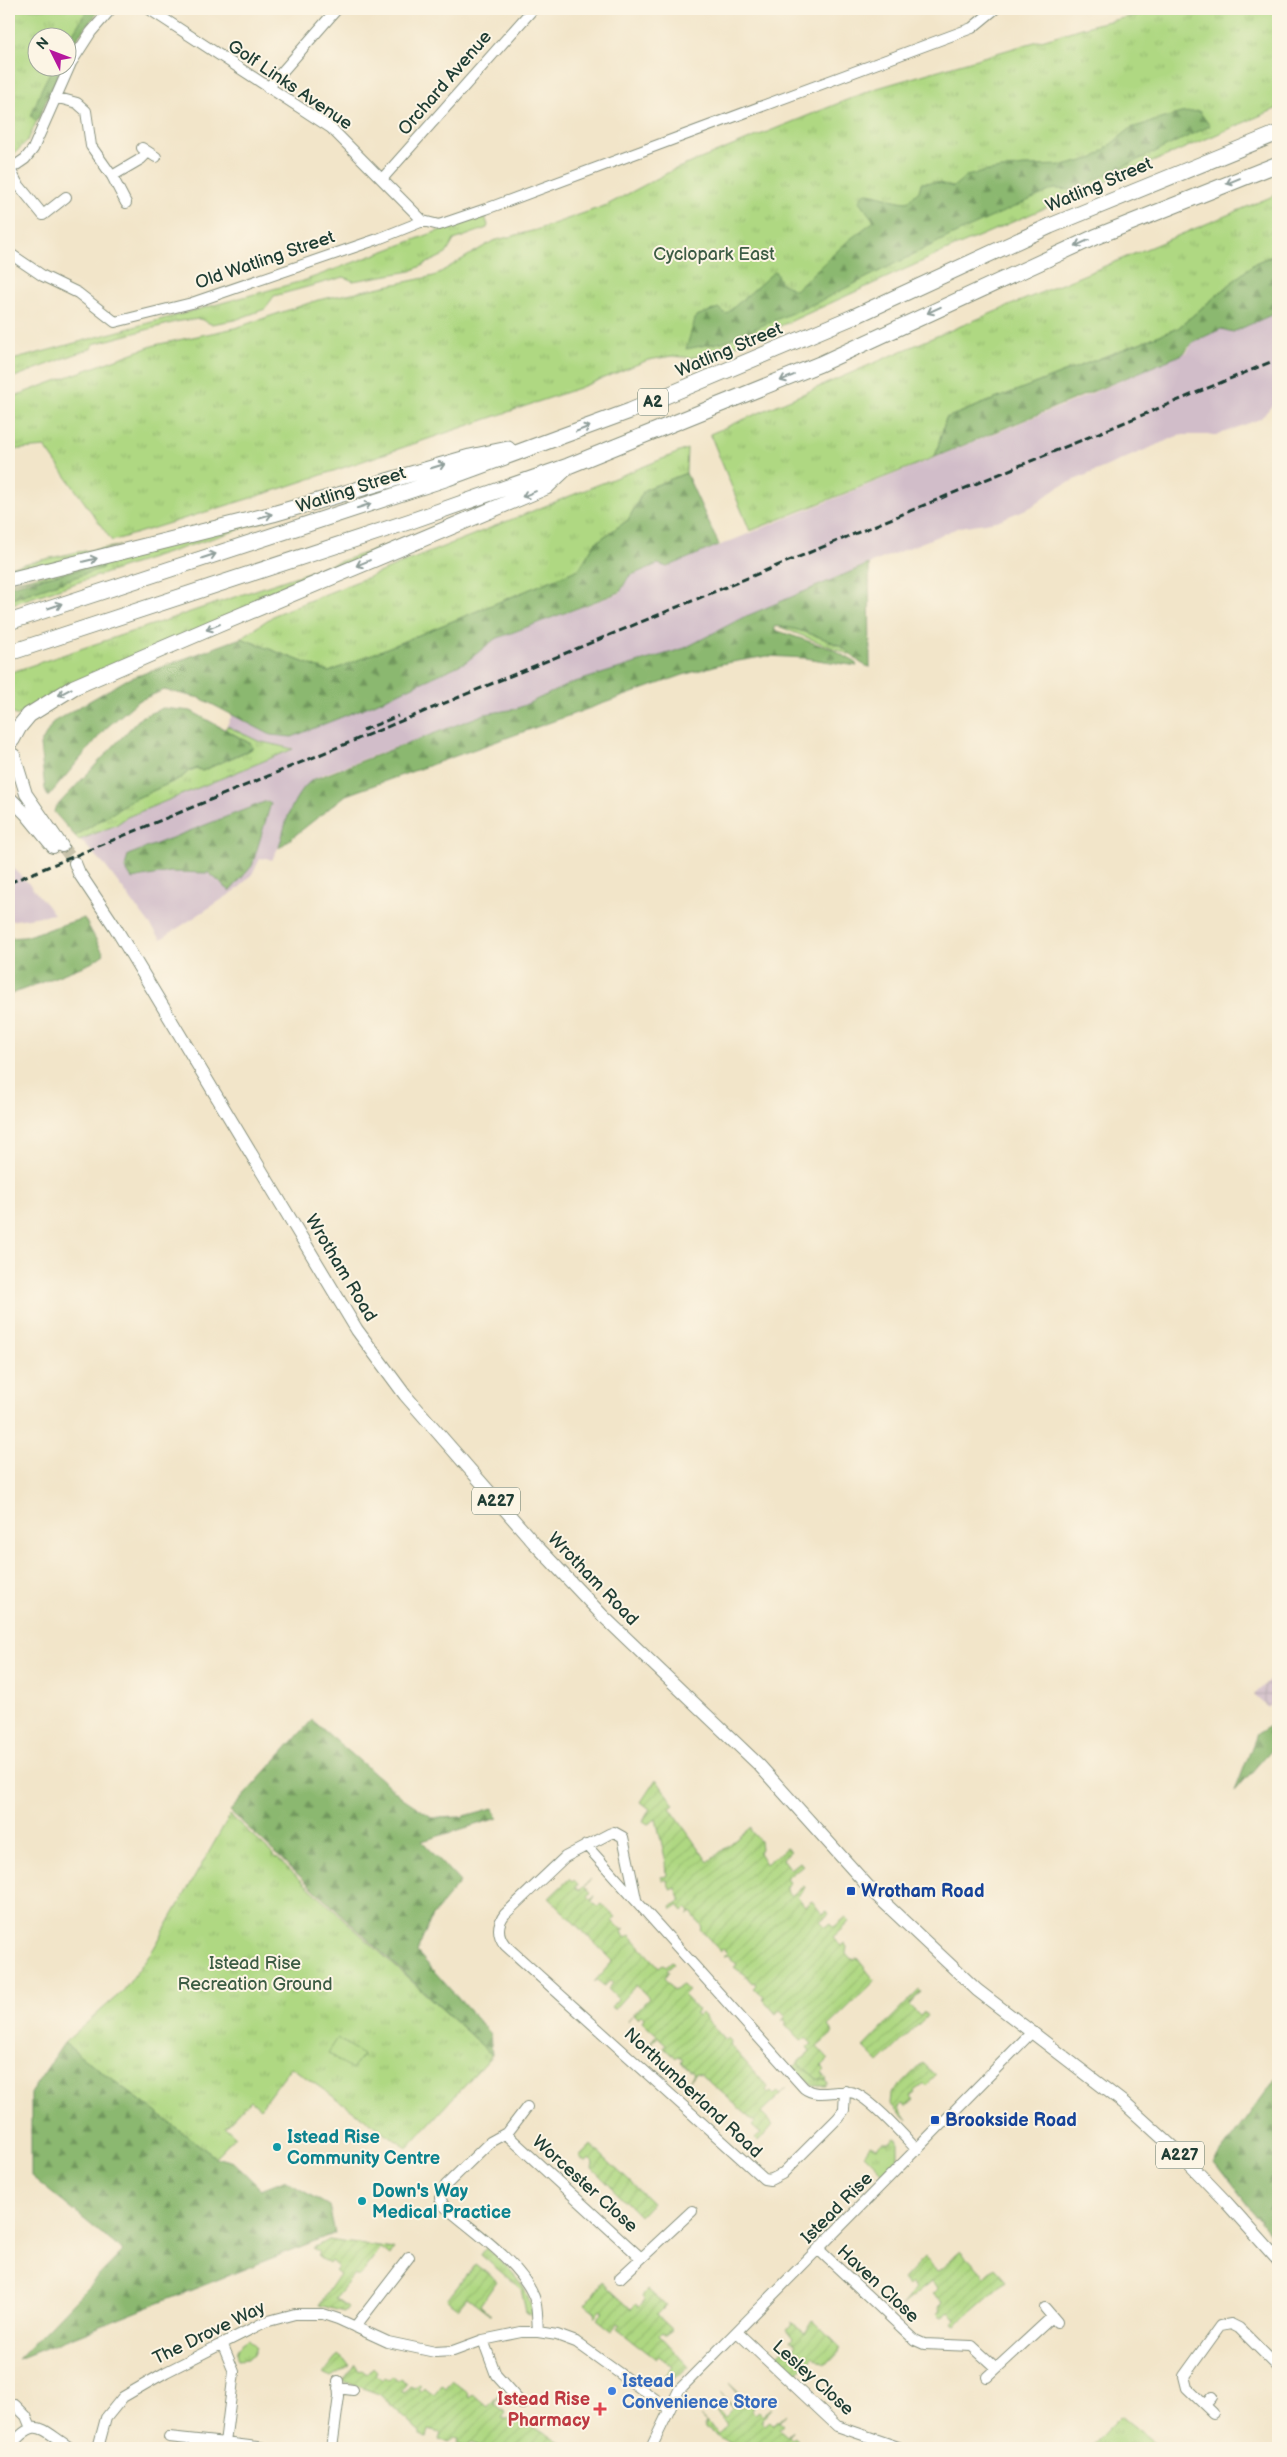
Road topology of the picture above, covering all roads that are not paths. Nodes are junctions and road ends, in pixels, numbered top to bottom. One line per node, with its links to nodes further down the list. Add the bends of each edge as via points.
1 (112, 9): 7 (street, via 76,55)
2 (149, 9): 6 (street, Golf Links Avenue)
3 (337, 9): 6 (street)
4 (533, 9): 13 (street, Orchard Avenue)
5 (995, 9): 16 (street, via 972,28 486,209 438,225)
6 (268, 88): 13 (street, Golf Links Avenue, via 331,128)
7 (55, 97): 11 (street, via 33,149); 12 (street, via 77,103 85,109 92,148)
8 (1278, 133): 18 (highway, Watling Street / A2, one-way to 8, via 756,359 1050,226)
9 (149, 152): 12 (street)
10 (1278, 164): 19 (highway, A2, one-way to 19, via 1095,237 820,364)
11 (9, 170): 14 (street, via 43,215)
12 (112, 176): 15 (street)
13 (382, 179): 16 (street, Golf Links Avenue)
14 (66, 197)
15 (126, 203)
16 (423, 221): 17 (street, Old Watling Street, via 192,303 115,322 78,293 43,276)
17 (9, 253)
18 (562, 437): 20 (highway, one-way to 18, via 297,508 470,456); 21 (highway, Watling Street / A2, one-way to 18, via 448,478)
19 (568, 466): 22 (highway, A2); 23 (highway, one-way to 23, via 546,488 67,691 29,715)
20 (9, 580)
21 (9, 622)
22 (9, 653)
23 (12, 743): 24 (main road); 25 (main road, via 26,794 58,848)
24 (9, 770)
25 (9, 797)
26 (74, 867): 29 (main road, Wrotham Road / A227, via 120,935 357,1330 412,1403 549,1560 759,1765 868,1887 977,1990)
27 (586, 1845): 28 (street); 28 (street, via 614,1832 623,1837); 30 (street, Northumberland Road, via 565,1857 501,1919 499,1931 505,1945 764,2179 770,2180 782,2174 838,2118 844,2110)
28 (636, 1899): 30 (street, via 804,2088 814,2093)
29 (1031, 2033): 33 (street, Istead Rise); 38 (main road, Wrotham Road / A227, via 1124,2103 1179,2153)
30 (845, 2091): 33 (street, via 865,2098)
31 (527, 2107): 32 (street, Worcester Close)
32 (506, 2134): 37 (street, Worcester Close); 42 (street, Worcester Close, via 490,2142 442,2190 440,2198 444,2206 507,2260 526,2282 535,2301)
33 (918, 2150): 35 (street, Istead Rise)
34 (692, 2211): 37 (street, Worcester Close)
35 (819, 2250): 43 (street, Istead Rise); 47 (street, Haven Close, via 915,2340 924,2344 972,2346)
36 (409, 2257): 41 (street)
37 (641, 2258): 39 (street, Worcester Close)
38 (1278, 2260)
39 (620, 2278)
40 (1044, 2308): 47 (street, via 1055,2319)
41 (355, 2327): 44 (street, The Drove Way, via 388,2342 430,2352 453,2351); 45 (street, The Drove Way, via 323,2314 295,2314 264,2322)
42 (538, 2332): 44 (street, The Drove Way); 52 (street, The Drove Way, via 576,2342)
43 (737, 2332): 52 (street, Istead Rise, via 679,2390); 63 (street, Lesley Close, via 837,2426)
44 (483, 2340): 50 (street, via 497,2378)
45 (222, 2344): 56 (street, via 234,2372); 59 (street, The Drove Way, via 123,2397 106,2418)
46 (1278, 2367): 53 (street, via 1235,2325 1220,2326 1184,2376 1187,2388 1208,2401)
47 (996, 2368): 48 (street)
48 (987, 2377)
49 (353, 2390): 61 (street, via 338,2385)
50 (522, 2404)
51 (15, 2405): 54 (street, via 27,2417)
52 (669, 2409): 62 (street, Istead Rise)
53 (1213, 2413)
54 (31, 2428): 57 (street); 58 (street, via 46,2430)
55 (169, 2437): 56 (street)
56 (225, 2443): 60 (street)
57 (9, 2448)
58 (71, 2448)
59 (98, 2448)
60 (266, 2448)
61 (332, 2448)
62 (651, 2448)
63 (901, 2448)

